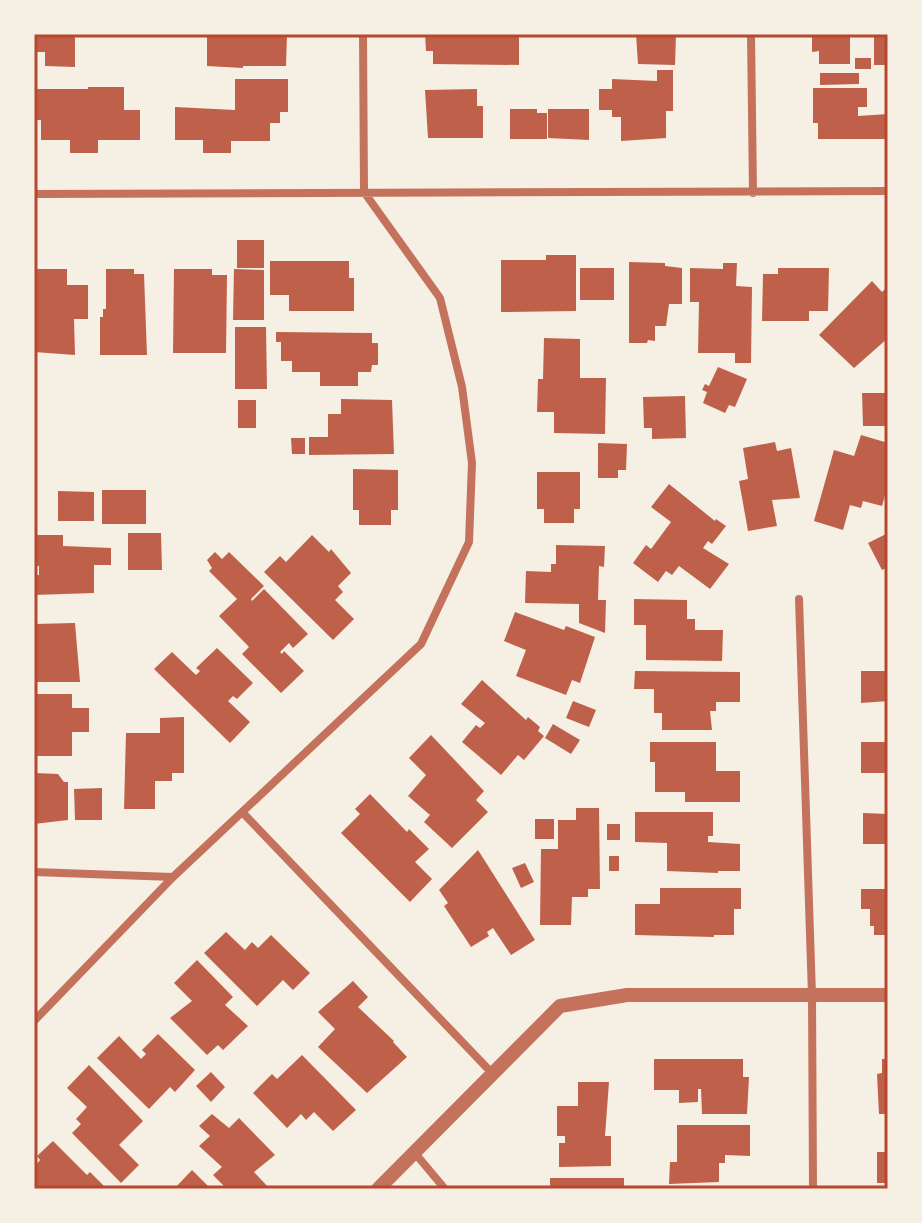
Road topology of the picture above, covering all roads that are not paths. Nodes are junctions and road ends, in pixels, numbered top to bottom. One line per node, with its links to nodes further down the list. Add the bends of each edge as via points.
1 (363, 34): 4 (street)
2 (751, 34): 5 (street)
3 (888, 191): 5 (street)
4 (364, 192): 5 (street); 6 (street); 8 (street, via 440,298 462,387 472,463 469,542 421,644)
5 (753, 193)
6 (34, 194)
7 (799, 599): 11 (street)
8 (243, 813): 10 (street); 14 (street)
9 (34, 872): 10 (street)
10 (173, 877): 13 (street)
11 (812, 995): 12 (street); 14 (street, via 627,995 560,1006); 18 (street)
12 (888, 995)
13 (34, 1021)
14 (491, 1072): 15 (street)
15 (414, 1152): 16 (street); 17 (street)
16 (378, 1189)
17 (445, 1189)
18 (813, 1189)

